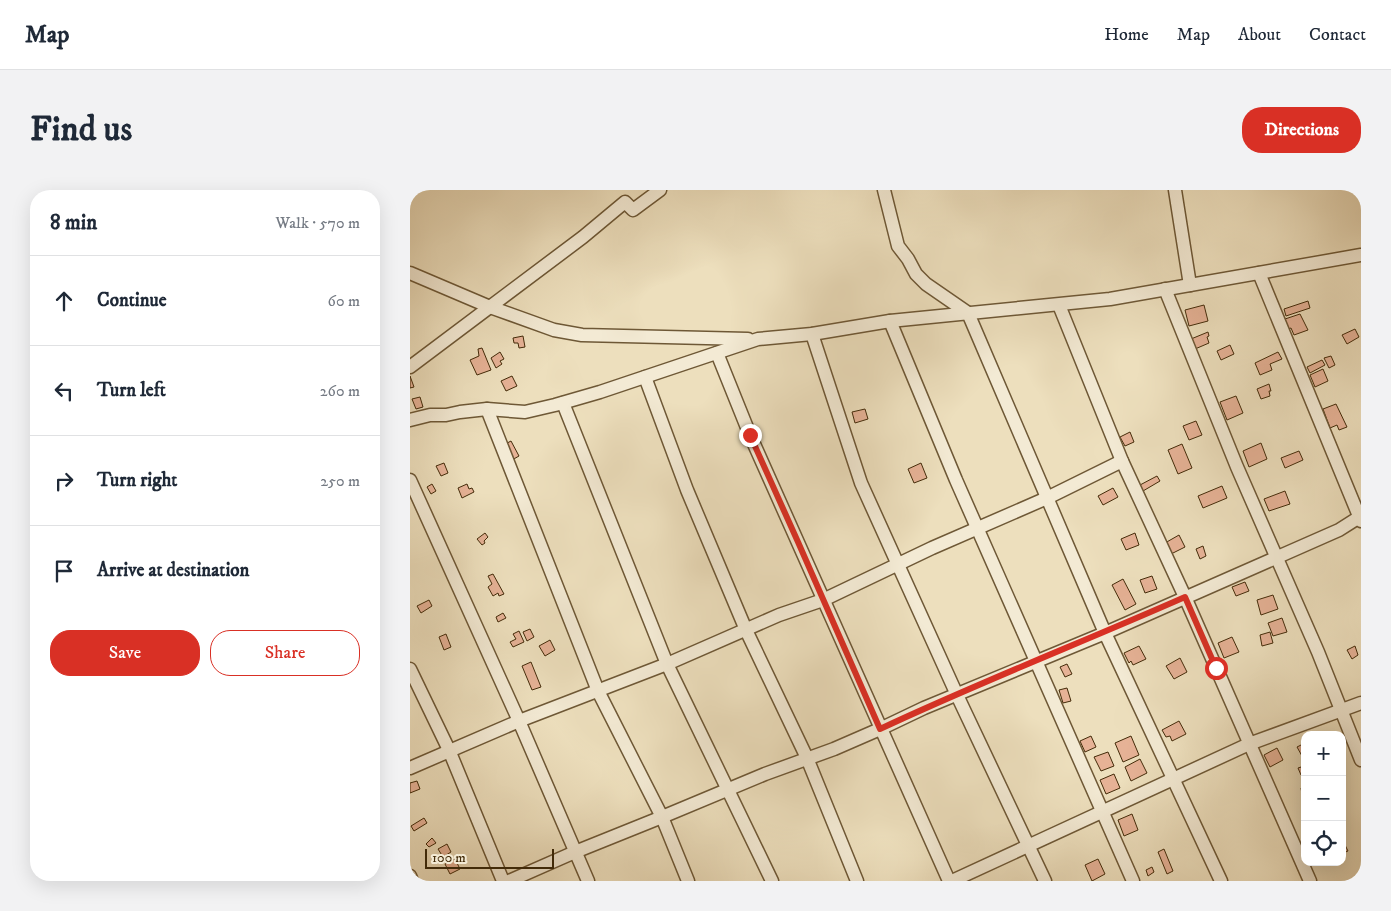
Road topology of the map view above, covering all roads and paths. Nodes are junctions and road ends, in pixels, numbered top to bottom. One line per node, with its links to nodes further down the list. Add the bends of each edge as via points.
1 (660, 190): 10 (street, via 633,210 625,202 584,238)
2 (884, 190): 11 (street, via 898,246 916,274)
3 (1175, 190): 7 (street)
4 (1360, 254): 6 (street)
5 (410, 273): 10 (street)
6 (1259, 273): 7 (street); 24 (street)
7 (1190, 285): 8 (street)
8 (1165, 289): 9 (street); 26 (street)
9 (1059, 305): 11 (street); 21 (street)
10 (490, 307): 14 (street, via 554,330 582,335); 16 (street)
11 (968, 313): 12 (street); 23 (street)
12 (890, 321): 13 (street); 25 (street)
13 (812, 334): 14 (street); 27 (street, via 861,483)
14 (758, 339): 15 (street)
15 (717, 353): 17 (street); 29 (street)
16 (410, 367)
17 (645, 377): 18 (street); 30 (street, via 687,490)
18 (563, 403): 19 (street, via 525,412); 33 (street)
19 (487, 409): 20 (street); 35 (street)
20 (410, 420)
21 (1122, 461): 23 (street); 28 (street)
22 (410, 480): 39 (street)
23 (1047, 498): 25 (street); 31 (street)
24 (1360, 518): 26 (street)
25 (977, 529): 27 (street); 32 (street)
26 (1276, 557): 28 (street); 38 (street)
27 (898, 564): 29 (street); 36 (street)
28 (1185, 597): 31 (street); 41 (street)
29 (823, 600): 30 (street); 40 (street)
30 (746, 630): 33 (street); 43 (street)
31 (1105, 633): 32 (street); 46 (street)
32 (1036, 660): 36 (street); 48 (street)
33 (667, 664): 35 (street); 47 (street)
34 (410, 669): 42 (street)
35 (598, 691): 39 (street); 49 (street)
36 (957, 695): 40 (street); 50 (street)
37 (1361, 703): 38 (street)
38 (1342, 712): 41 (street); 44 (street)
39 (519, 721): 42 (street); 51 (street)
40 (880, 729): 43 (street); 60 (street)
41 (1250, 744): 46 (street); 64 (street)
42 (449, 750): 45 (street); 54 (street)
43 (807, 758): 47 (street); 59 (street)
44 (1361, 760)
45 (410, 768)
46 (1174, 779): 48 (street); 63 (street)
47 (727, 790): 49 (street); 58 (street)
48 (1102, 812): 50 (street); 62 (street)
49 (662, 817): 51 (street); 57 (street)
50 (1029, 845): 60 (street); 61 (street)
51 (575, 852): 55 (street); 56 (street)
52 (410, 876): 53 (street)
53 (412, 881)
54 (503, 881)
55 (510, 881)
56 (588, 881)
57 (688, 881)
58 (772, 881)
59 (858, 881)
60 (950, 881)
61 (1045, 881)
62 (1133, 881)
63 (1222, 881)
64 (1310, 881)

